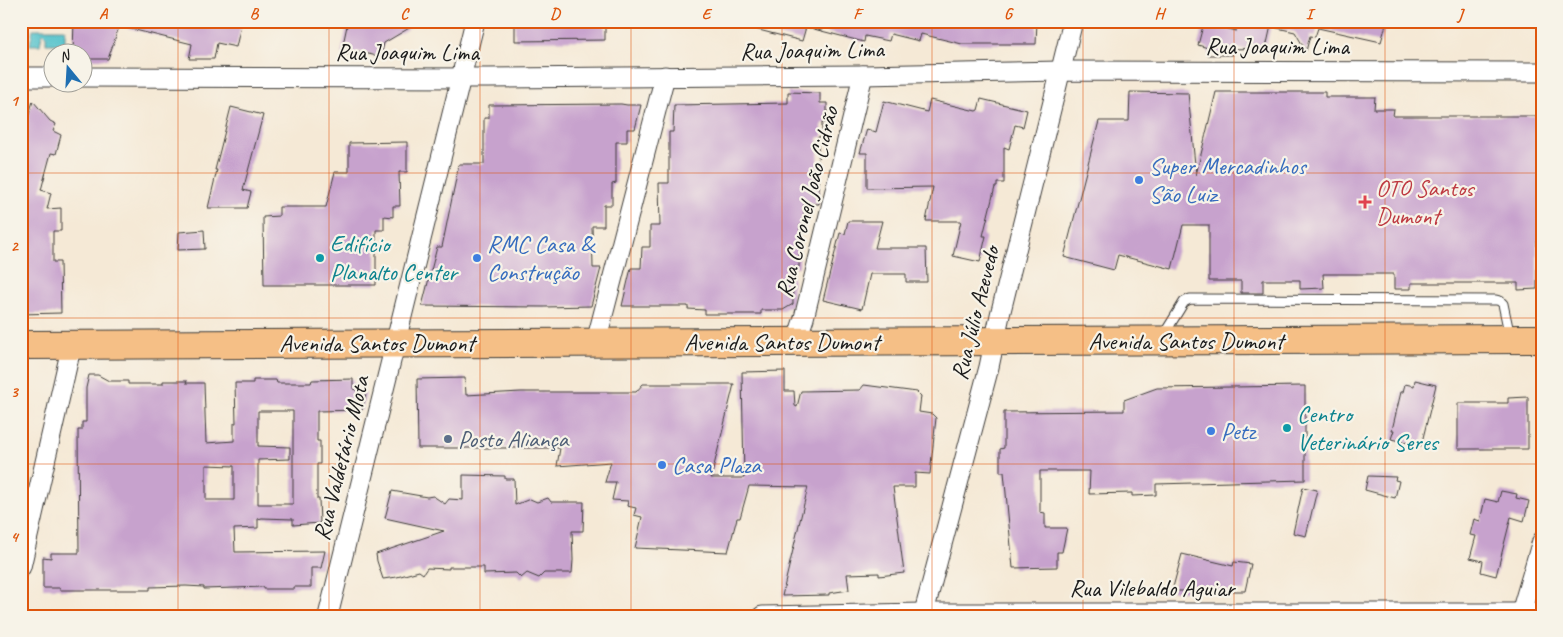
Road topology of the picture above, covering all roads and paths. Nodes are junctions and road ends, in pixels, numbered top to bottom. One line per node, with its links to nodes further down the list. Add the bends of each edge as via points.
1 (475, 21): 10 (street, Rua Valdetário Mota)
2 (1073, 21): 3 (street, Rua Júlio Azevedo)
3 (1060, 71): 4 (street, Rua Joaquim Lima); 5 (street, Rua Joaquim Lima); 16 (street, Rua Júlio Azevedo)
4 (1542, 72)
5 (863, 75): 6 (street, Rua Joaquim Lima); 15 (street, Rua Coronel João Cidrão)
6 (665, 76): 10 (street, Rua Joaquim Lima); 14 (street)
7 (21, 77): 8 (street)
8 (42, 77)
9 (92, 77): 10 (street, Rua Joaquim Lima)
10 (461, 78): 17 (street, Rua Valdetário Mota)
11 (1510, 339): 12 (main road, Avenida Santos Dumont); 13 (main road, Avenida Santos Dumont); 13 (lane, via 1502,304 1496,300 1190,299 1184,302)
12 (1542, 339)
13 (1160, 341): 16 (main road, Avenida Santos Dumont)
14 (596, 342): 15 (main road, Avenida Santos Dumont); 17 (main road, Avenida Santos Dumont)
15 (796, 342): 16 (main road, Avenida Santos Dumont)
16 (994, 342): 23 (street, Rua Júlio Azevedo)
17 (396, 343): 19 (main road, Avenida Santos Dumont); 25 (street, Rua Valdetário Mota)
18 (21, 344): 19 (main road, Avenida Santos Dumont)
19 (72, 344): 21 (street)
20 (1542, 541): 24 (street)
21 (21, 567)
22 (1542, 613): 24 (street, Rua Vilebaldo Aguiar)
23 (924, 614): 24 (street, Rua Vilebaldo Aguiar); 26 (street, Rua Vilebaldo Aguiar)
24 (1520, 615)
25 (328, 616)
26 (762, 616)

